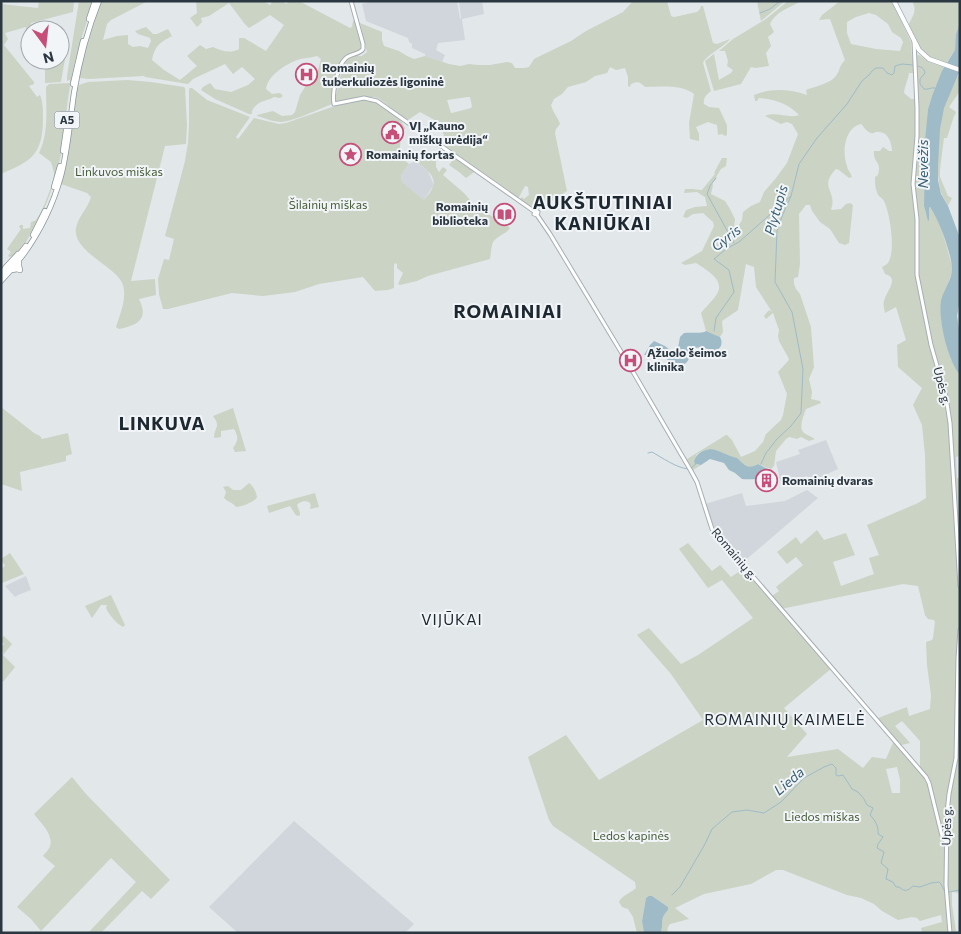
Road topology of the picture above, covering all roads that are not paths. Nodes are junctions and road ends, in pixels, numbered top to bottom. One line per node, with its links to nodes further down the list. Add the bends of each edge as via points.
1 (97, 1): 6 (highway, A5, via 76,68 58,177 35,231); 7 (highway, A5, via 79,68 60,178 44,220 20,260 20,270 11,271)
2 (351, 1): 10 (main road, Romainių g., via 363,49 341,64 334,104 360,98 375,100 536,214 692,471 712,529 926,776)
3 (894, 1): 4 (main road)
4 (917, 54): 5 (main road); 8 (main road, Upės g., via 914,63 917,136 913,188 917,219 917,275 950,423)
5 (960, 70)
6 (1, 276)
7 (1, 281)
8 (960, 586)
9 (960, 630): 10 (main road, Upės g., via 956,758 949,794)
10 (946, 841): 11 (main road, Upės g.)
11 (950, 933)

